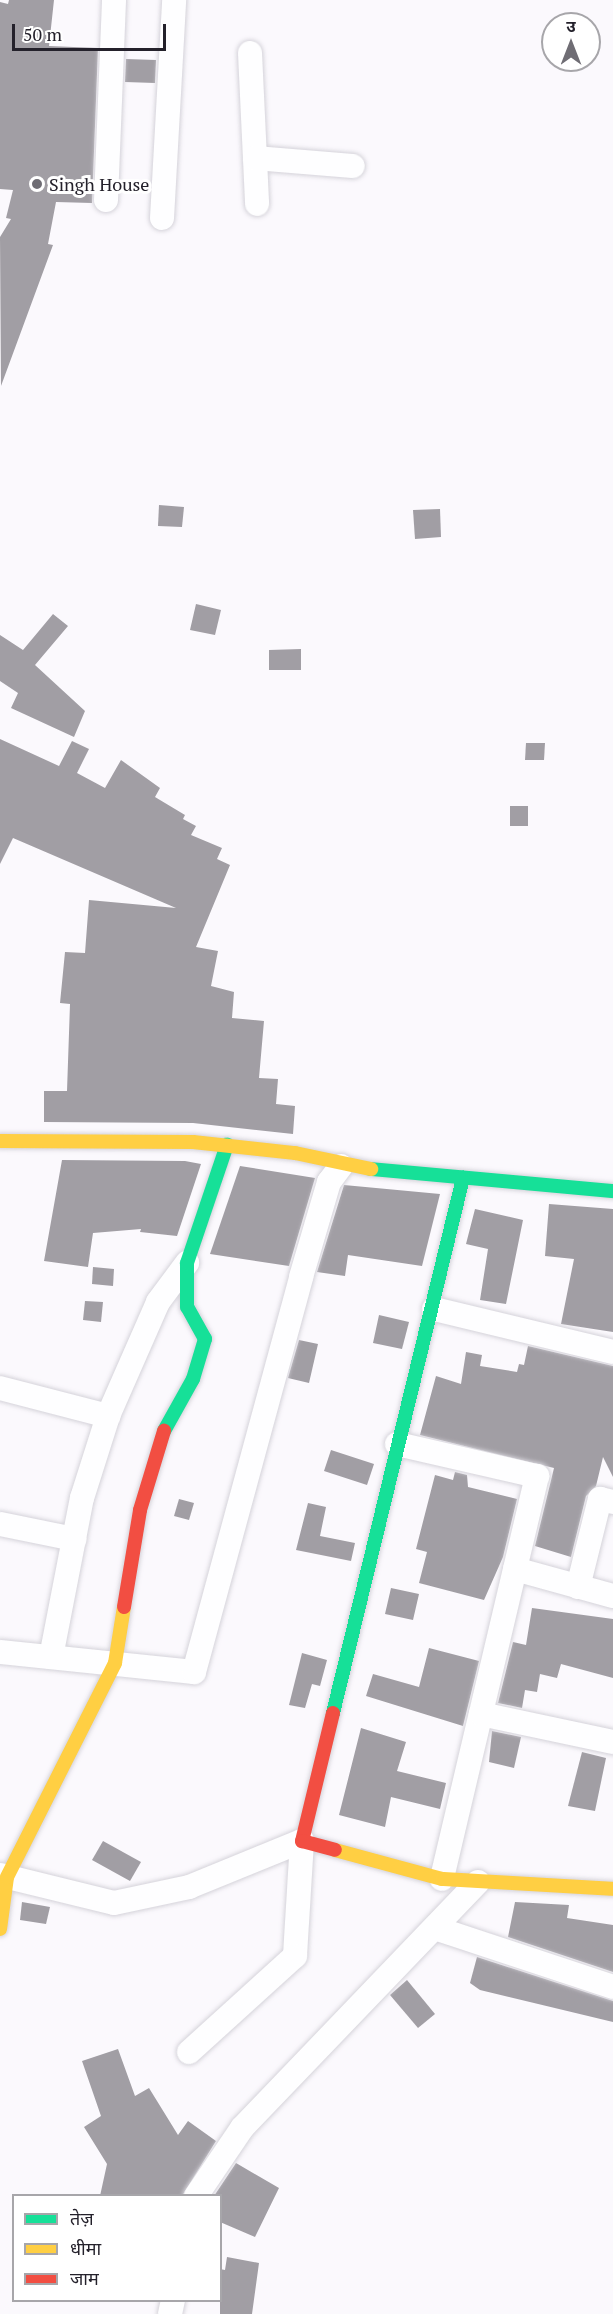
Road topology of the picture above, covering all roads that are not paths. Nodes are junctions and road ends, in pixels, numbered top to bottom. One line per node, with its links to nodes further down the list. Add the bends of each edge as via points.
1 (114, 0): 6 (street)
2 (174, 0): 8 (street)
3 (250, 53): 4 (street)
4 (255, 158): 5 (street); 7 (street)
5 (353, 166)
6 (106, 200)
7 (257, 204)
8 (162, 218)
9 (0, 1141): 10 (street)
10 (227, 1145): 11 (street, via 295,1153); 14 (street)
11 (341, 1166): 12 (street); 28 (street, via 329,1182 301,1277 194,1672)
12 (463, 1178): 13 (street); 15 (street)
13 (613, 1191)
14 (187, 1263): 18 (street, via 158,1302); 28 (street, via 187,1308 205,1339 193,1379 161,1437 140,1510)
15 (434, 1308): 16 (street); 19 (street)
16 (613, 1352)
17 (0, 1388): 18 (street)
18 (108, 1416): 22 (street)
19 (397, 1444): 23 (street, via 537,1476); 31 (street)
20 (613, 1502): 24 (street, via 600,1499)
21 (0, 1524): 22 (street)
22 (74, 1539): 27 (street)
23 (515, 1569): 24 (street); 29 (street)
24 (578, 1587): 25 (street)
25 (613, 1596)
26 (0, 1652): 27 (street)
27 (51, 1657): 28 (street)
28 (115, 1663): 32 (street)
29 (481, 1714): 30 (street); 33 (street)
30 (613, 1742)
31 (302, 1841): 32 (street, via 189,1887 114,1903); 33 (street); 39 (street, via 295,1956)
32 (3, 1876): 37 (street)
33 (442, 1879): 34 (street)
34 (478, 1882): 35 (street); 36 (street)
35 (613, 1889)
36 (435, 1928): 38 (street); 40 (street, via 242,2128)
37 (0, 1929)
38 (613, 1987)
39 (189, 2052)
40 (197, 2194)

